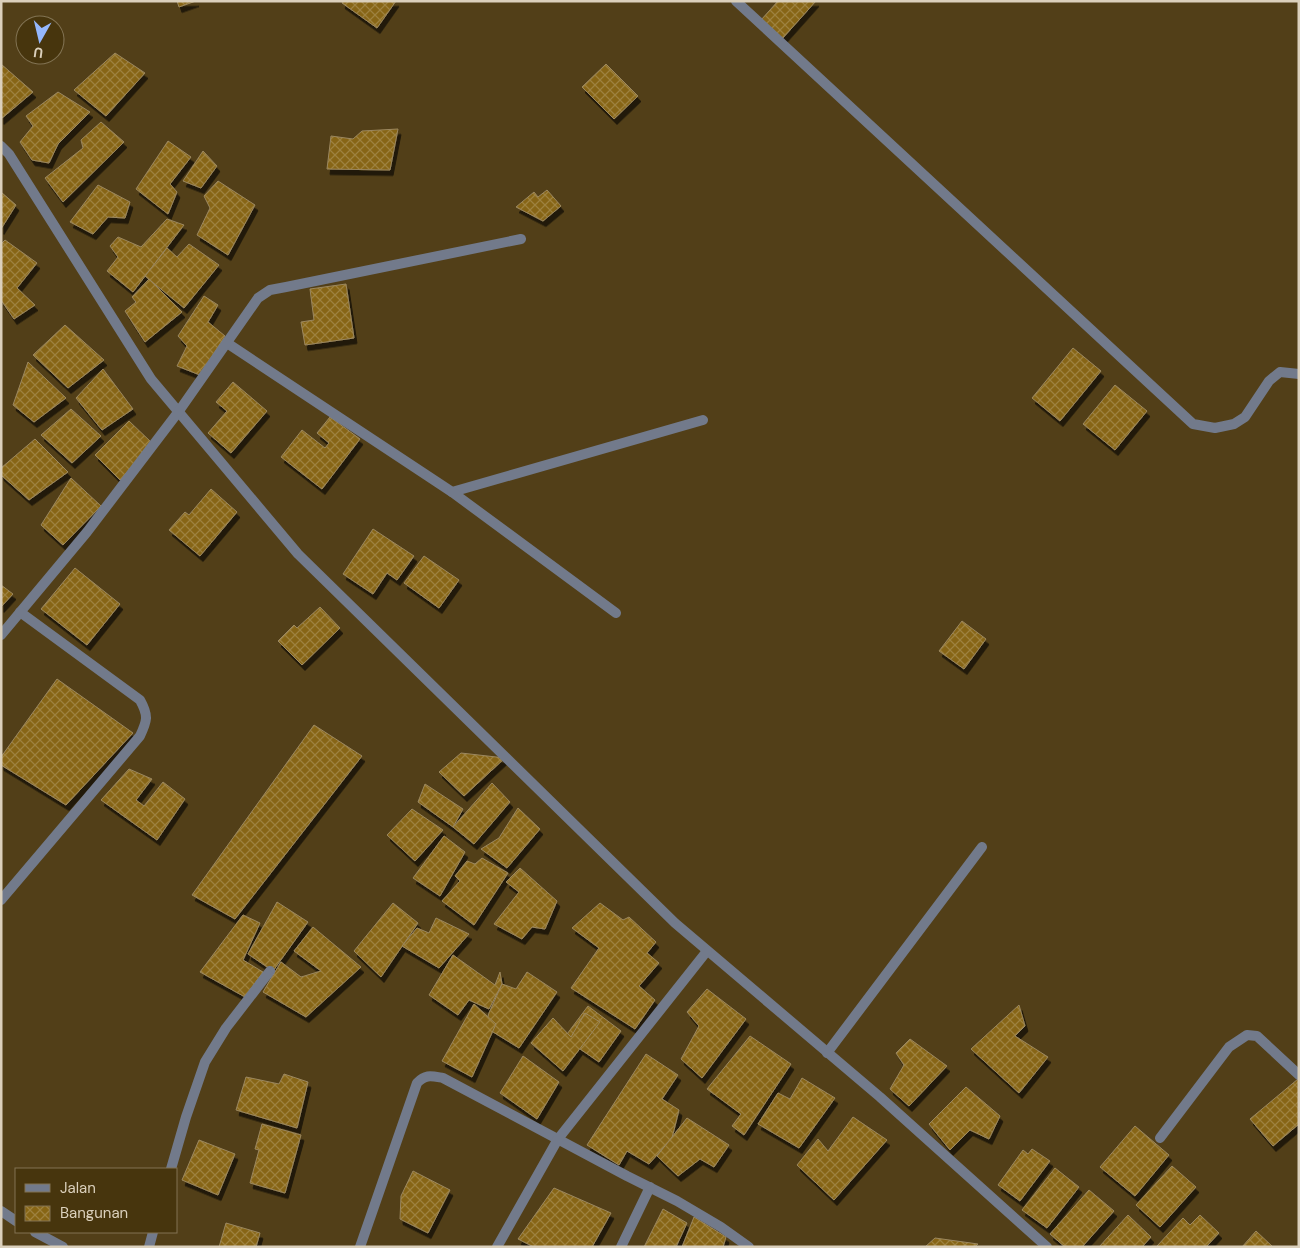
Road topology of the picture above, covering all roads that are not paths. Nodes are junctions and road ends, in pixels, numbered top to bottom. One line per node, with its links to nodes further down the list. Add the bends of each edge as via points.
1 (736, 1): 5 (street, via 1193,424 1215,428 1234,424 1245,417 1269,381 1280,372)
2 (1, 146): 6 (street, via 151,379)
3 (521, 239): 4 (street, via 270,290 258,298)
4 (227, 343): 6 (street); 8 (street)
5 (1299, 374)
6 (179, 412): 9 (street, via 87,532); 14 (street, via 298,554)
7 (703, 420): 8 (street)
8 (452, 492): 10 (street)
9 (20, 612): 11 (street); 13 (street, via 140,700 146,717 140,736)
10 (616, 613)
11 (1, 635)
12 (982, 847): 16 (street)
13 (1, 900)
14 (707, 951): 16 (street); 19 (street)
15 (270, 972): 20 (street, via 226,1028 205,1062)
16 (828, 1053): 32 (street)
17 (1299, 1075): 18 (street, via 1257,1036 1247,1035 1229,1047)
18 (1160, 1138)
19 (558, 1139): 21 (street); 28 (street, via 443,1078 422,1078 417,1082); 29 (street)
20 (171, 1168)
21 (650, 1187): 30 (street); 31 (street)
22 (1, 1211): 23 (street)
23 (15, 1219)
24 (37, 1233): 26 (street)
25 (153, 1233): 27 (street)
26 (63, 1247)
27 (149, 1247)
28 (360, 1247)
29 (497, 1247)
30 (621, 1247)
31 (750, 1247)
32 (1047, 1247)

